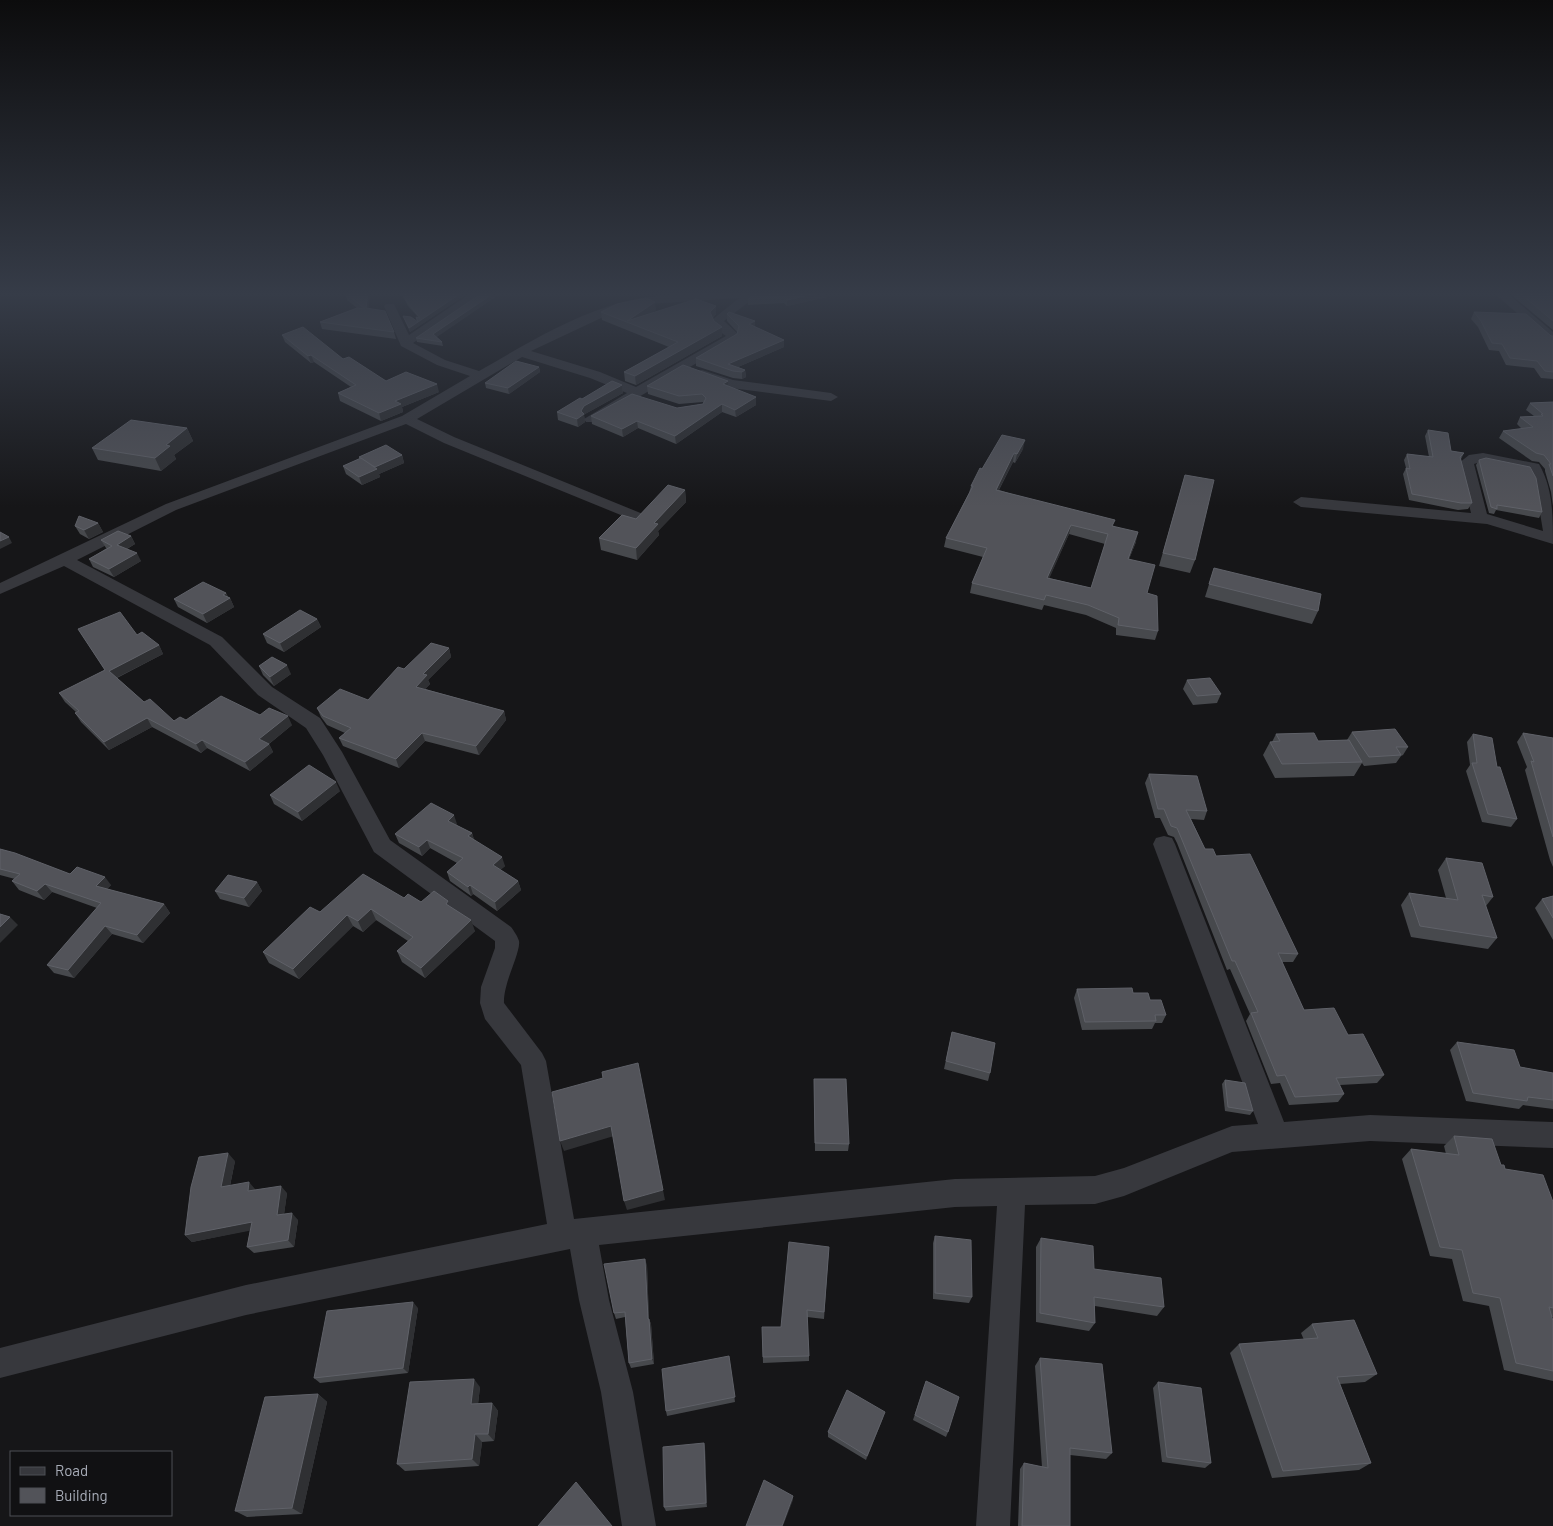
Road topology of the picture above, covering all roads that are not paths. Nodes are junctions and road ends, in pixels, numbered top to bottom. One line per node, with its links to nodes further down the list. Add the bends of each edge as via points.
1 (444, 364): 6 (street)
2 (499, 364): 6 (street)
3 (560, 364): 7 (street, via 595,375)
4 (689, 364): 5 (street)
5 (684, 367): 7 (street); 8 (street, via 731,384)
6 (480, 375): 10 (street)
7 (634, 393): 9 (street); 11 (street)
8 (831, 397)
9 (650, 401)
10 (407, 419): 13 (street, via 449,440); 16 (street, via 171,507)
11 (591, 419)
12 (1301, 502): 14 (street)
13 (638, 517)
14 (1480, 518): 15 (street); 15 (street, via 1466,463 1484,457 1528,464 1539,473)
15 (1553, 539)
16 (64, 560): 17 (street); 22 (street, via 216,641 265,691 312,723 332,752 382,846 503,934 508,948 490,1002 533,1060)
17 (0, 589)
18 (1164, 844): 20 (street)
19 (1553, 1135): 20 (street, via 1370,1128)
20 (1276, 1136): 21 (street, via 1232,1139 1124,1182 1094,1190)
21 (1012, 1192): 22 (street, via 956,1193); 25 (street)
22 (572, 1234): 23 (street, via 246,1300); 24 (street, via 594,1300 617,1392)
23 (0, 1363)
24 (639, 1526)
25 (993, 1526)

